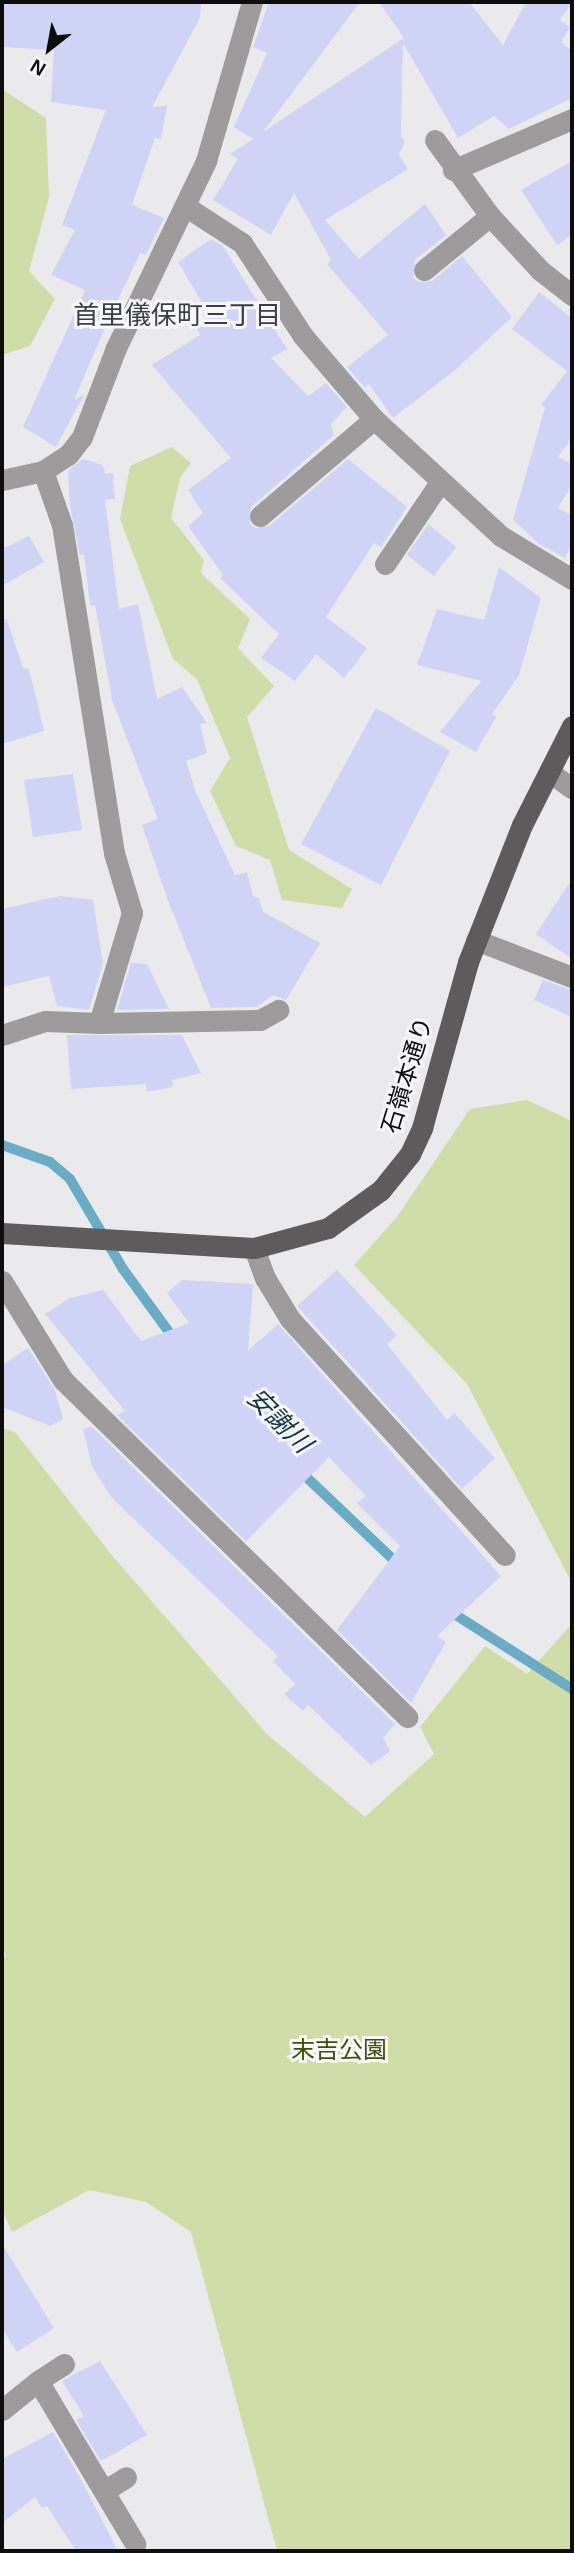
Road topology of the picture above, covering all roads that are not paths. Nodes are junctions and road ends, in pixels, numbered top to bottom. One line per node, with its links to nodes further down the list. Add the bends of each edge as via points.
1 (252, 2): 5 (street, via 206,161)
2 (572, 119): 4 (street)
3 (435, 140): 4 (street)
4 (453, 170): 6 (street)
5 (185, 206): 9 (street, via 242,243 303,336); 10 (street, via 116,348 82,437 68,456)
6 (490, 216): 7 (street); 8 (street, via 541,271)
7 (424, 270)
8 (572, 295)
9 (373, 419): 12 (street); 13 (street)
10 (43, 471): 11 (street); 22 (street, via 62,525 114,853 132,913)
11 (2, 480)
12 (440, 482): 14 (street); 15 (street, via 500,536)
13 (260, 516)
14 (385, 564)
15 (572, 579)
16 (572, 726): 17 (main road, 石嶺本通り)
17 (549, 772): 18 (street); 19 (main road, 石嶺本通り)
18 (572, 788)
19 (476, 940): 20 (street); 25 (main road, 石嶺本通り, via 422,1128 396,1173 365,1203 328,1228)
20 (572, 977)
21 (278, 1010): 22 (street, via 260,1020)
22 (99, 1023): 23 (street, via 45,1021)
23 (2, 1035)
24 (2, 1233): 25 (main road, 石嶺本通り)
25 (254, 1248): 27 (street, via 265,1278 290,1319)
26 (2, 1281): 28 (street, via 63,1381)
27 (505, 1555)
28 (407, 1717)
29 (64, 2364): 30 (street)
30 (38, 2381): 31 (street); 33 (street)
31 (2, 2410)
32 (126, 2477): 33 (street)
33 (104, 2491): 34 (street)
34 (135, 2544)

